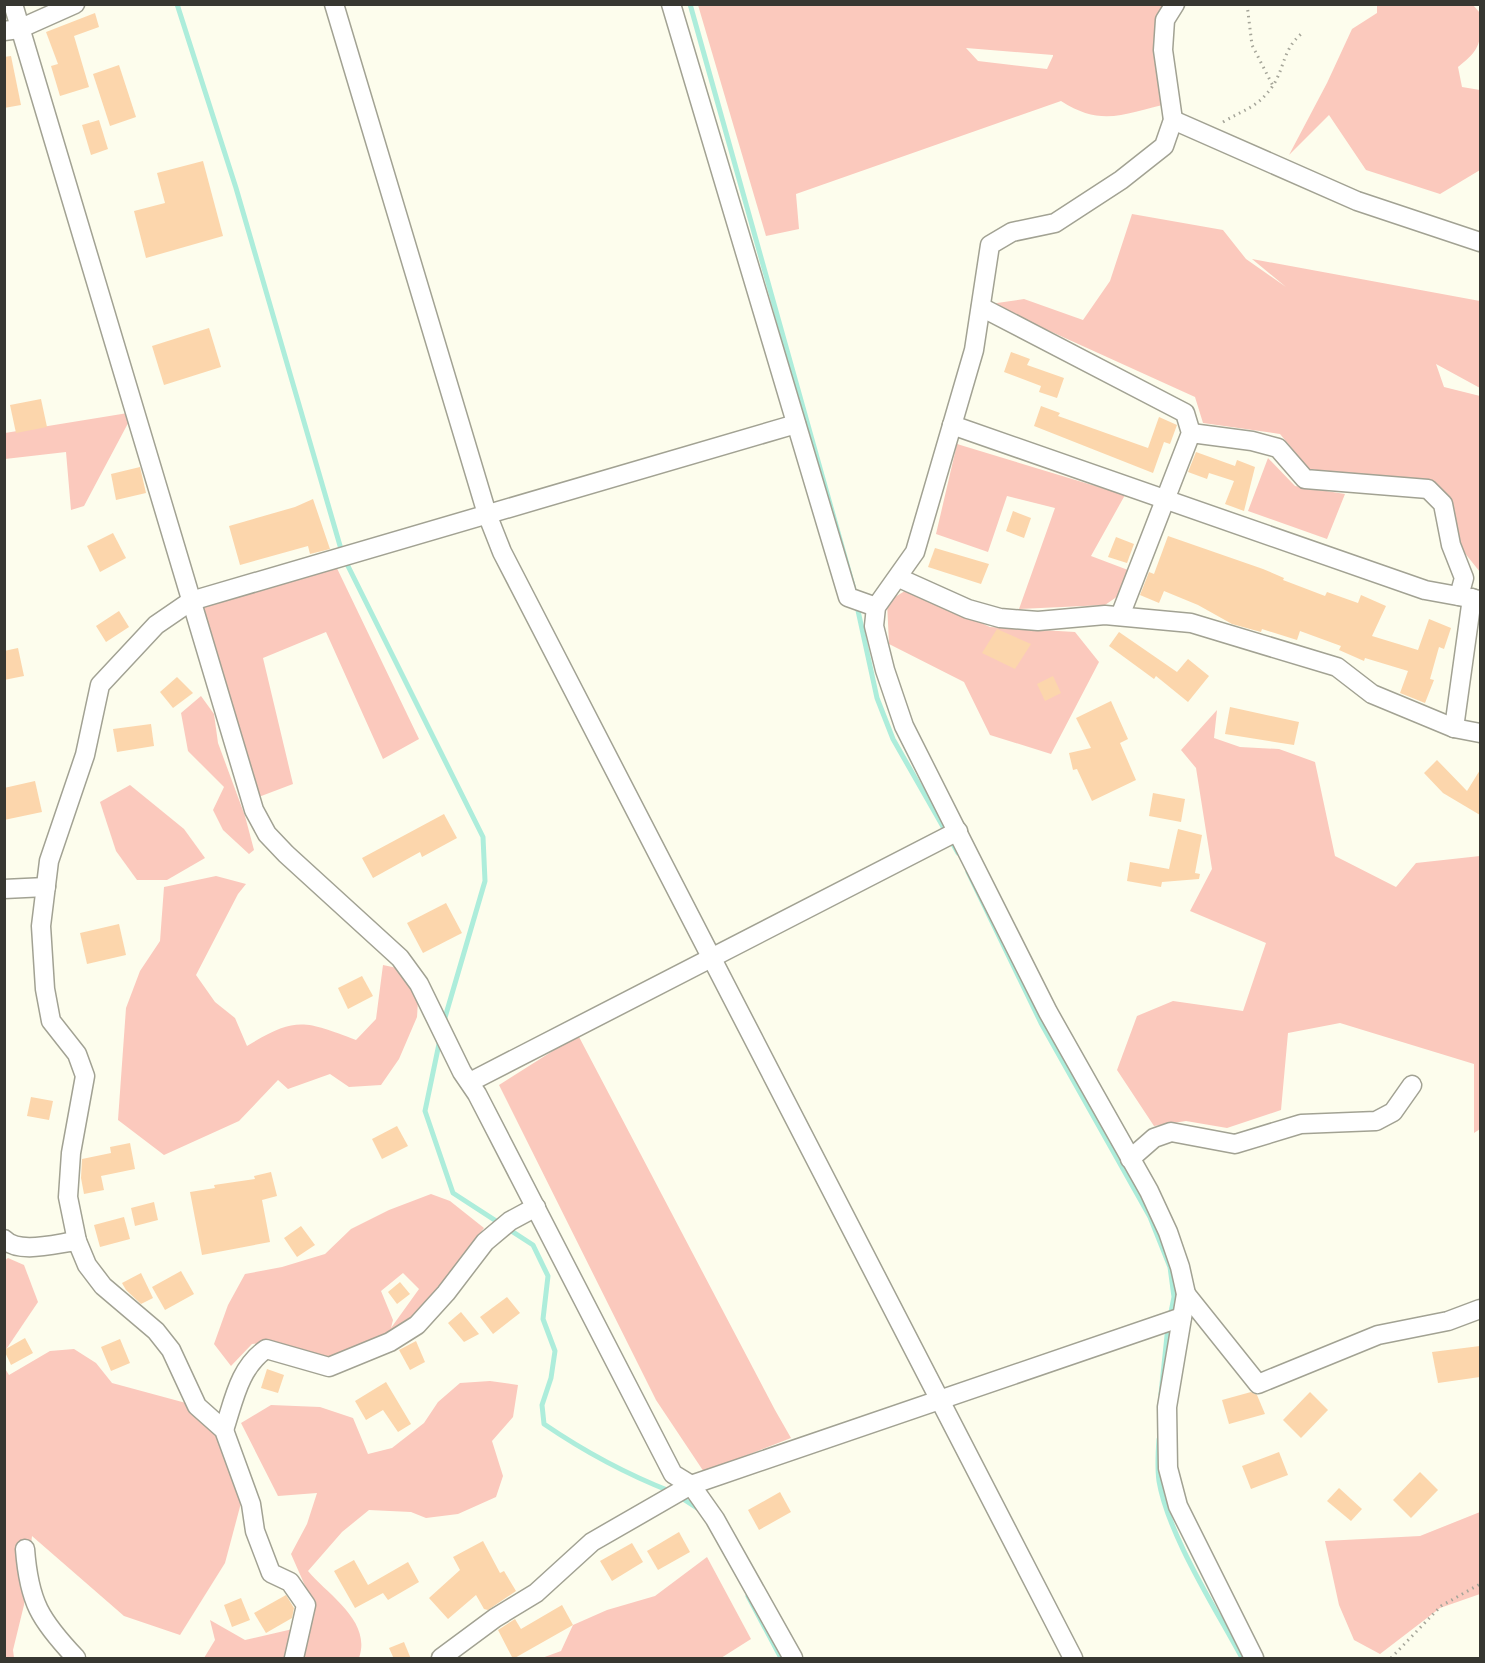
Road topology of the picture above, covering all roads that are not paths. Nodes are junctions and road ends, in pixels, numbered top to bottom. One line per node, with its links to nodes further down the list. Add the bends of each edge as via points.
1 (13, 4): 6 (street)
2 (75, 4): 6 (street)
3 (334, 4): 14 (street)
4 (671, 4): 10 (street)
5 (1175, 4): 7 (street, via 1165,20 1163,50)
6 (12, 30): 17 (street)
7 (1173, 120): 8 (street, via 1357,201); 9 (street, via 1164,146 1121,180 1055,223 1012,232 990,245)
8 (1480, 242)
9 (981, 307): 11 (street, via 974,350); 12 (street, via 1185,413)
10 (796, 424): 14 (street); 18 (street, via 848,597)
11 (952, 425): 13 (street); 15 (street, via 915,552)
12 (1191, 433): 13 (street); 16 (street, via 1278,448 1305,479 1428,489 1443,504 1451,545)
13 (1166, 499): 16 (street, via 1425,590); 19 (street)
14 (487, 514): 17 (street); 25 (street, via 502,552)
15 (899, 578): 18 (street); 19 (street, via 968,609 1000,618 1038,621)
16 (1470, 598): 20 (street)
17 (191, 601): 23 (street, via 156,626 100,685 85,755 49,861); 26 (street, via 255,810 267,834 400,958)
18 (876, 607): 22 (street, via 874,626 879,648 904,726)
19 (1120, 616): 20 (street, via 1191,623 1337,667 1372,694)
20 (1454, 728): 21 (street)
21 (1480, 733)
22 (958, 831): 25 (street); 28 (street, via 1048,1012)
23 (46, 887): 24 (street); 31 (street, via 42,926 51,1021 77,1054 85,1076 71,1153 68,1197)
24 (4, 889)
25 (710, 958): 26 (street); 35 (street)
26 (470, 1082): 29 (street)
27 (1412, 1085): 28 (street, via 1393,1112 1376,1121 1301,1124 1235,1144 1171,1132 1154,1138)
28 (1130, 1159): 32 (street, via 1168,1232)
29 (536, 1207): 36 (street, via 510,1221 485,1242 417,1325 390,1342 328,1367 266,1349 254,1357 240,1380); 37 (street, via 674,1474)
30 (4, 1239): 31 (street, via 25,1247)
31 (77, 1241): 36 (street, via 87,1265 103,1286 156,1331 171,1350 197,1406)
32 (1186, 1294): 33 (street, via 1258,1384 1378,1335 1448,1321); 34 (street)
33 (1480, 1309)
34 (1182, 1317): 35 (street); 44 (street, via 1167,1407 1168,1468 1178,1506)
35 (938, 1400): 37 (street); 43 (street)
36 (224, 1430): 40 (street, via 271,1574 290,1582 306,1605)
37 (691, 1485): 41 (street, via 592,1542 536,1593); 42 (street, via 740,1560)
38 (25, 1549): 39 (street, via 28,1582 38,1611)
39 (76, 1659)
40 (294, 1659)
41 (441, 1659)
42 (793, 1659)
43 (1072, 1659)
44 (1254, 1659)

